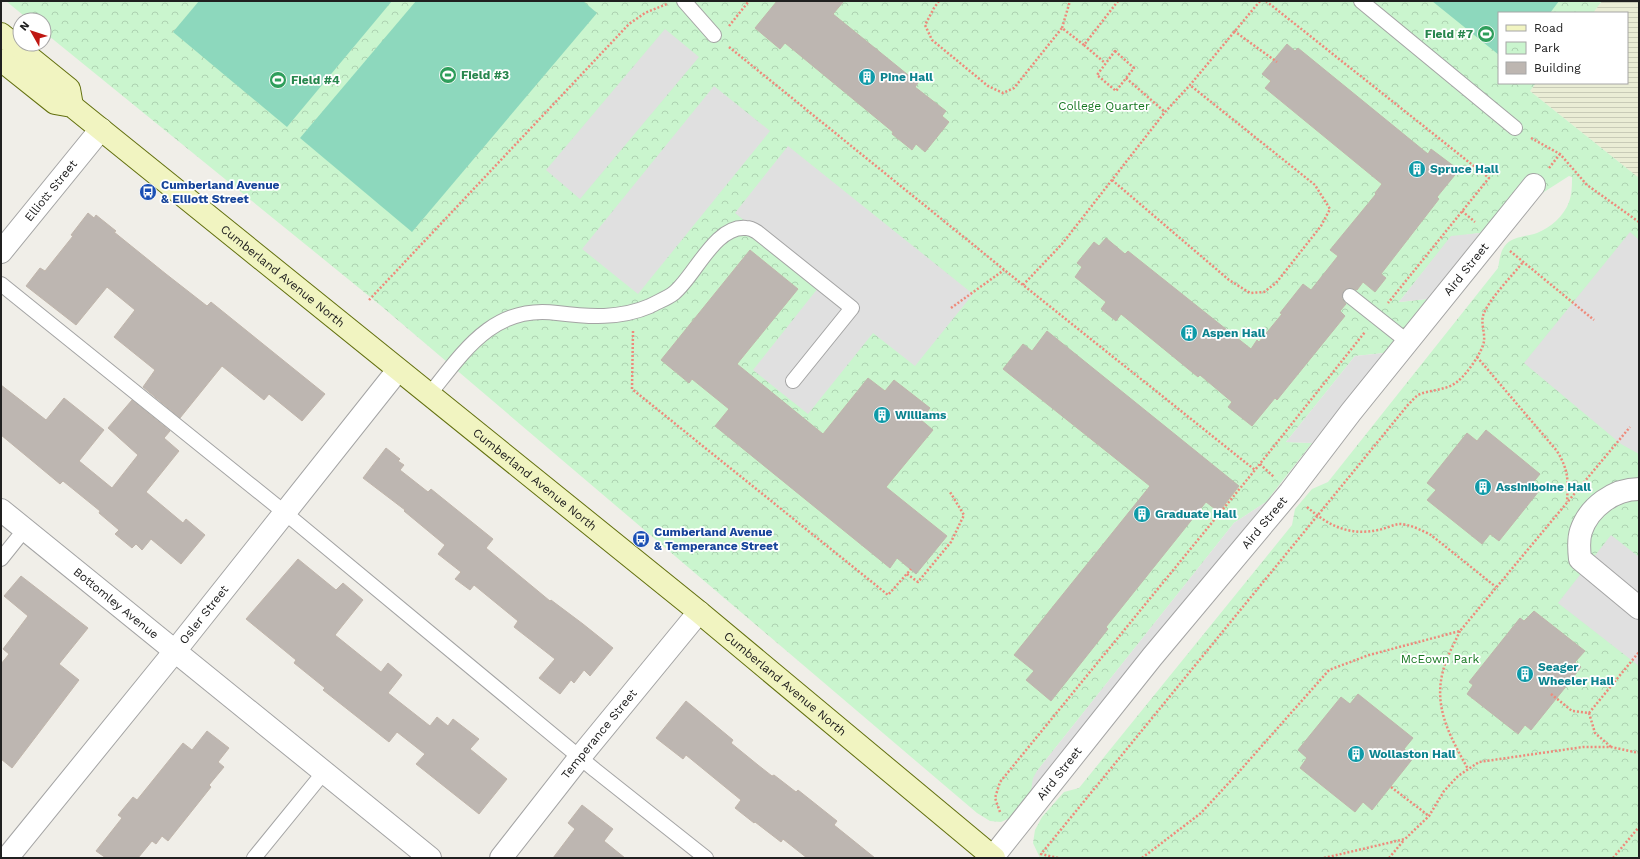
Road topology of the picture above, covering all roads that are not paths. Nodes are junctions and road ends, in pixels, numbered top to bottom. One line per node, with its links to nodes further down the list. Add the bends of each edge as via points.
1 (684, 1): 4 (lane)
2 (1361, 1): 7 (lane)
3 (1, 34): 6 (main road, via 69,89)
4 (717, 37)
5 (1, 60): 6 (main road, Cumberland Avenue North, via 55,103)
6 (72, 106): 8 (main road, Cumberland Avenue North)
7 (1515, 128)
8 (101, 129): 10 (street, Elliott Street); 14 (main road, Cumberland Avenue North)
9 (1534, 185): 13 (street, Aird Street)
10 (1, 252)
11 (1, 284): 19 (lane)
12 (1350, 296): 13 (lane)
13 (1408, 342): 32 (street, Aird Street, via 1290,492 1152,657)
14 (398, 370): 16 (main road, Cumberland Avenue North); 19 (street, Osler Street)
15 (793, 381): 16 (lane, via 852,308 757,232 747,228 736,228 717,241 674,293 649,306 623,314 599,316 531,312 509,317 488,328)
16 (429, 395): 23 (main road, Cumberland Avenue North)
17 (1639, 489): 22 (street, via 1616,494 1595,508 1586,519 1579,545 1580,559)
18 (1, 510): 20 (street, Bottomley Avenue)
19 (284, 512): 24 (street, Osler Street); 25 (lane)
20 (25, 529): 21 (lane); 24 (street, Bottomley Avenue)
21 (1, 559)
22 (1639, 608)
23 (699, 612): 25 (street, Temperance Street); 32 (main road, Cumberland Avenue North)
24 (175, 651): 26 (street, Bottomley Avenue); 27 (street, Osler Street)
25 (580, 757): 30 (street, Temperance Street); 31 (lane)
26 (324, 772): 28 (lane); 29 (street, Bottomley Avenue)
27 (7, 858)
28 (254, 858)
29 (430, 858)
30 (501, 858)
31 (706, 858)
32 (993, 858)

